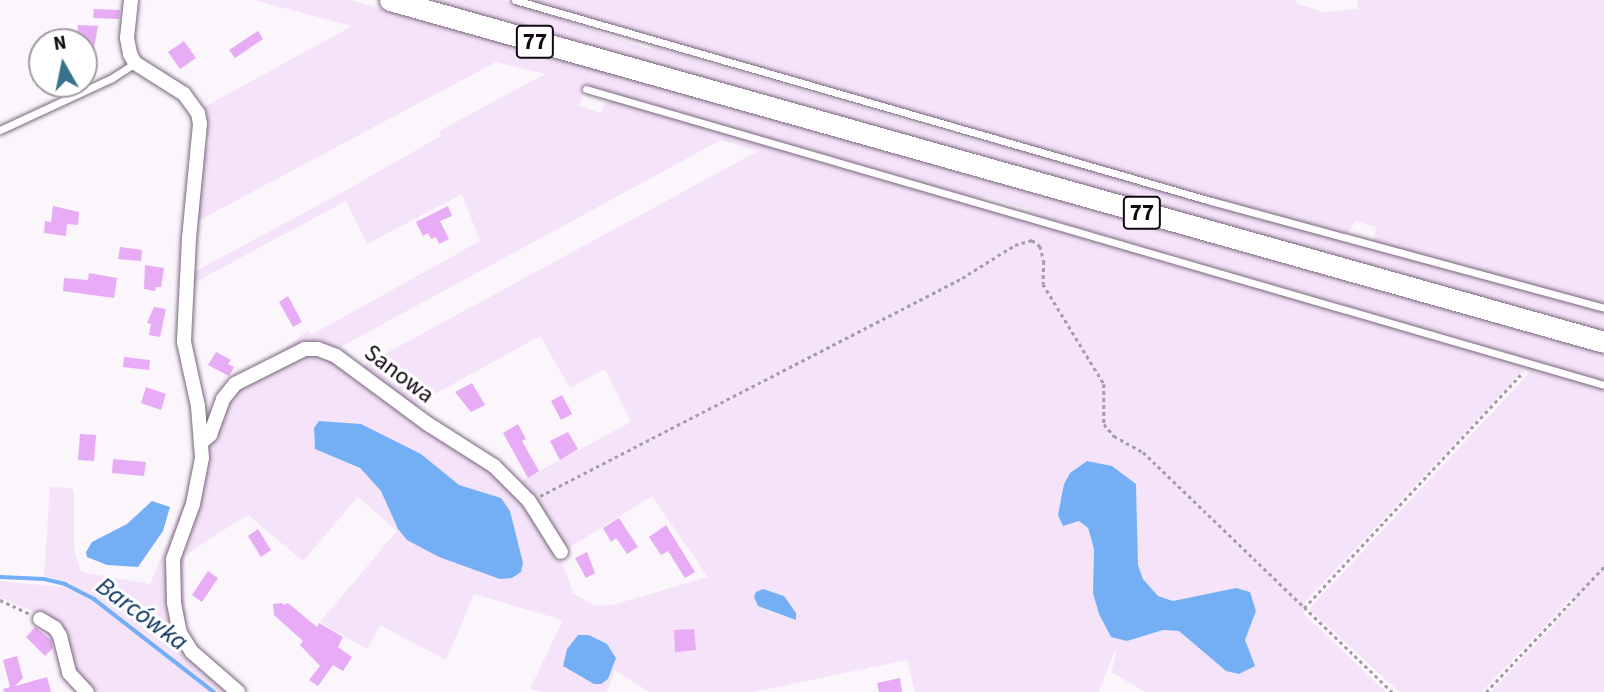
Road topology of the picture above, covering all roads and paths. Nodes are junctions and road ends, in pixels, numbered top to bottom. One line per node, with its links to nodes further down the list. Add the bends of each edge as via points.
1 (131, 0): 4 (street, via 127,44)
2 (390, 0): 8 (main road, 77)
3 (515, 0): 7 (lane, via 1224,205)
4 (135, 63): 6 (lane); 11 (street, Sanowa, via 184,94 200,124 184,342)
5 (586, 89): 9 (lane)
6 (0, 130)
7 (1604, 308)
8 (1604, 342)
9 (1532, 362): 10 (lane); 16 (path)
10 (1604, 385)
11 (202, 442): 12 (street, Sanowa, via 235,384 305,349 318,349 336,356 494,466); 19 (street, Sanowa, via 200,477 173,559 174,603 180,633 192,652)
12 (529, 501): 13 (street, Sanowa); 16 (path, via 1032,240 1041,246 1043,284 1104,384 1104,424 1114,436 1143,452)
13 (561, 552)
14 (1604, 567): 21 (path)
15 (0, 600): 17 (path)
16 (1304, 608): 20 (path)
17 (40, 619): 18 (street, via 55,628 69,673)
18 (87, 692)
19 (238, 692)
20 (1392, 692)
21 (1486, 692)

